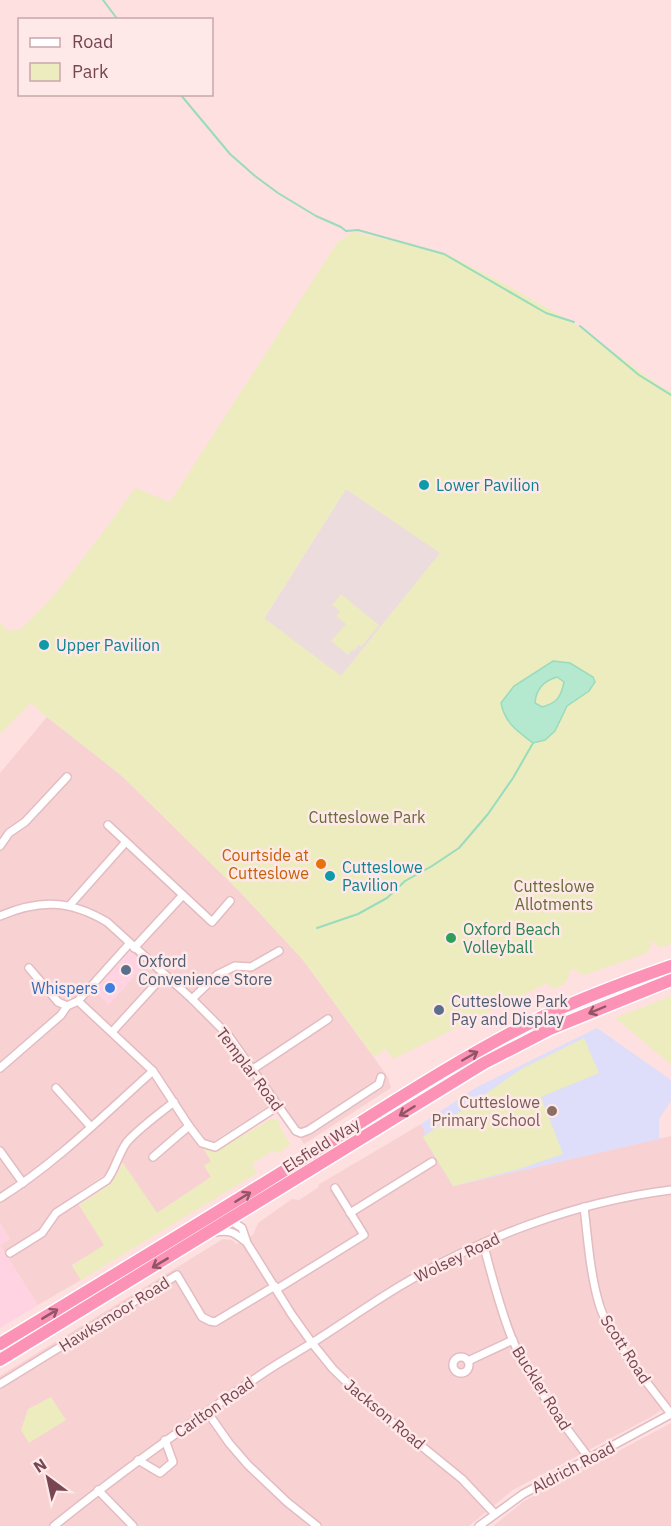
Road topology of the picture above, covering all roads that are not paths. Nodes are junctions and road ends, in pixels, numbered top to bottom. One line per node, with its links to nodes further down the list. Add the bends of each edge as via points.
1 (67, 777): 4 (street)
2 (108, 825): 3 (street)
3 (125, 843): 5 (street); 7 (street)
4 (0, 846)
5 (183, 895): 6 (street, via 212,922); 9 (street)
6 (230, 902)
7 (69, 906): 8 (street, Templar Road, via 48,903 18,908); 9 (street, Templar Road, via 107,922)
8 (0, 916)
9 (132, 946): 13 (street, Templar Road); 16 (street)
10 (279, 951): 15 (street, via 250,967 235,966 217,975)
11 (671, 966): 38 (highway, Elsfield Way, one-way to 11, via 478,1052 544,1017)
12 (29, 968): 17 (street, via 58,1002)
13 (165, 975): 15 (street, Templar Road); 19 (street)
14 (671, 980): 39 (highway, Elsfield Way, one-way to 39, via 550,1029 484,1064)
15 (192, 999): 21 (street, Templar Road, via 228,1035)
16 (78, 1001): 17 (street); 19 (street)
17 (67, 1006): 20 (street)
18 (328, 1019): 21 (street)
19 (112, 1032): 22 (street)
20 (0, 1068)
21 (253, 1070): 26 (street, Templar Road)
22 (153, 1071): 25 (street); 28 (street)
23 (381, 1077): 26 (street, Templar Road, via 379,1084 301,1133)
24 (56, 1088): 28 (street)
25 (174, 1102): 27 (street); 43 (street, via 128,1140 107,1180 56,1213 42,1233)
26 (278, 1106): 27 (street, via 215,1147 202,1143)
27 (189, 1126): 30 (street)
28 (91, 1127): 32 (street)
29 (0, 1150): 32 (street)
30 (153, 1157)
31 (432, 1162): 37 (street)
32 (23, 1183): 35 (street)
33 (335, 1188): 37 (street)
34 (671, 1190): 36 (street, Wolsey Road)
35 (0, 1198)
36 (584, 1207): 42 (street, Wolsey Road); 53 (street, Scott Road, via 593,1280 601,1309 629,1359)
37 (350, 1213): 44 (street, via 364,1235)
38 (212, 1215): 39 (street); 47 (highway, Elsfield Way, one-way to 38)
39 (230, 1220): 40 (highway, Elsfield Way); 41 (street, Jackson Road, via 242,1228)
40 (210, 1232): 41 (street, via 234,1232); 48 (highway, Elsfield Way, one-way to 48)
41 (247, 1243): 44 (street, Jackson Road)
42 (483, 1243): 45 (street, Buckler Road); 46 (street, Wolsey Road, via 400,1286)
43 (10, 1253)
44 (276, 1288): 46 (street, Jackson Road); 51 (street, Hawksmoor Road, via 215,1322 202,1317 177,1275)
45 (513, 1340): 49 (street); 55 (street, Buckler Road, via 551,1409)
46 (312, 1343): 50 (street, Wolsey Road); 58 (street, Jackson Road, via 366,1401 462,1479)
47 (0, 1344)
48 (0, 1360)
49 (468, 1361)
50 (263, 1373): 52 (street, Carlton Road)
51 (0, 1384)
52 (207, 1413): 54 (street, Carlton Road); 61 (street, via 248,1465)
53 (671, 1414): 55 (street, Aldrich Road)
54 (165, 1440): 56 (street, Carlton Road); 56 (street, Carlton Road, via 173,1462 159,1473)
55 (589, 1458): 58 (street, Aldrich Road)
56 (138, 1460): 57 (street, Carlton Road)
57 (98, 1490): 59 (street, Carlton Road); 60 (street)
58 (495, 1514): 62 (street, Aldrich Road)
59 (54, 1526)
60 (132, 1526)
61 (317, 1526)
62 (479, 1526)

